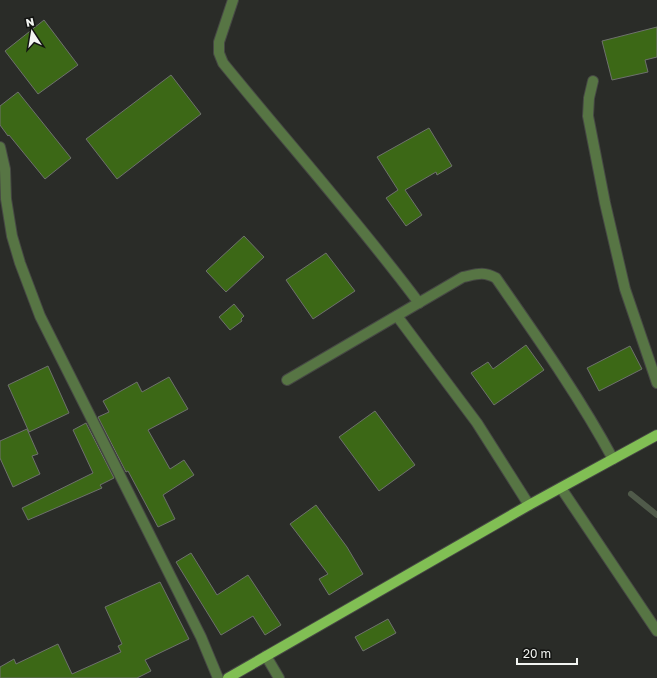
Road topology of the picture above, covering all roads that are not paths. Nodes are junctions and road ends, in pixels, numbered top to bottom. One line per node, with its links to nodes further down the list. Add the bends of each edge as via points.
1 (233, 0): 4 (street, via 219,42 219,53 223,63 380,251)
2 (593, 81): 7 (street, via 588,116 604,203 625,289)
3 (0, 147): 14 (street, via 5,168 6,199 12,236 40,316 202,637)
4 (419, 303): 5 (street); 9 (street, via 463,277 480,273 496,278 563,375)
5 (397, 316): 6 (street); 11 (street, via 477,423)
6 (287, 380)
7 (657, 383)
8 (657, 435): 9 (main road)
9 (613, 459): 10 (main road)
10 (561, 488): 11 (main road); 12 (street)
11 (529, 505): 13 (main road)
12 (657, 631)
13 (266, 656): 15 (main road); 16 (street)
14 (218, 678)
15 (228, 678)
16 (279, 678)

